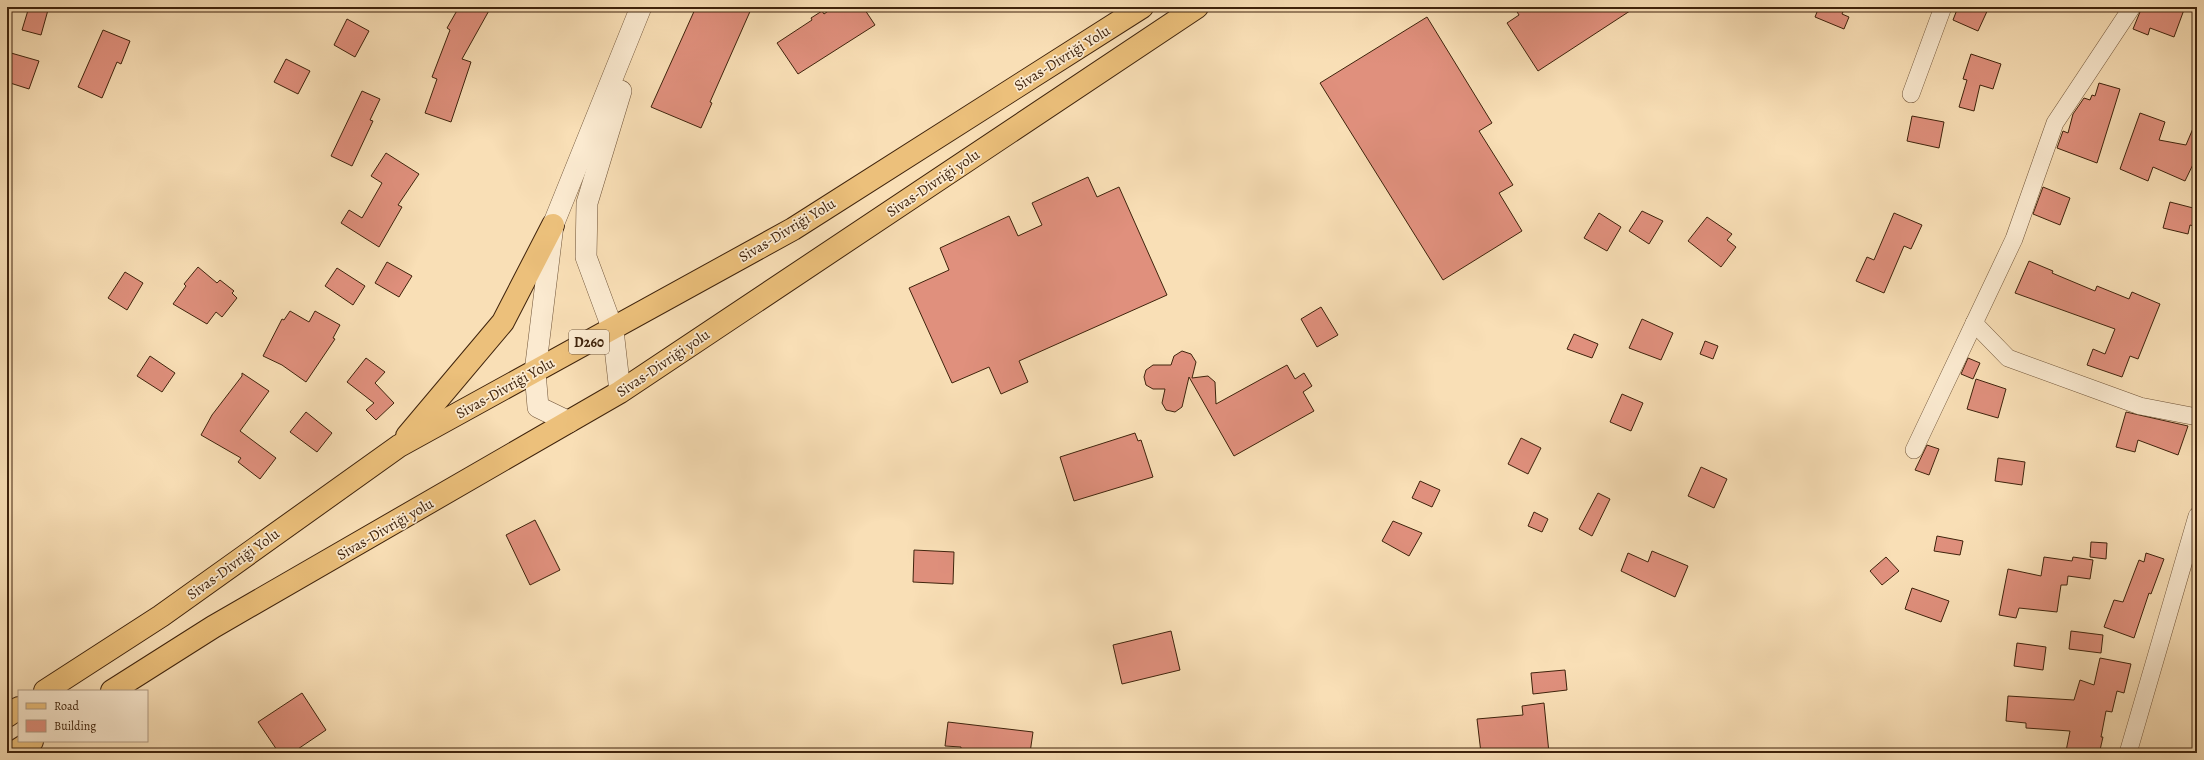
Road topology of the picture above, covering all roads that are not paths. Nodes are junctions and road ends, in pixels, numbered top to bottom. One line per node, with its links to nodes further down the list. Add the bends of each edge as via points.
1 (641, 7): 8 (street)
2 (646, 7): 10 (street, via 587,203 586,257)
3 (1142, 7): 10 (main road, Sivas-Divriği Yolu / D260, via 792,229)
4 (1196, 7): 12 (main road, Sivas-Divriği yolu)
5 (1943, 7): 7 (street)
6 (2132, 7): 9 (street, via 2055,123 2014,239)
7 (1911, 94)
8 (554, 225): 11 (street); 15 (main road, via 503,322)
9 (1974, 323): 13 (street, via 2008,358 2140,406); 16 (street)
10 (613, 330): 11 (main road, Sivas-Divriği Yolu / D260); 12 (street)
11 (535, 372): 14 (street, via 538,407); 15 (main road, Sivas-Divriği Yolu / D260)
12 (620, 392): 14 (main road, Sivas-Divriği yolu)
13 (2197, 417)
14 (569, 422): 19 (main road, Sivas-Divriği yolu, via 213,628)
15 (399, 446): 18 (main road, Sivas-Divriği Yolu / D260, via 161,616)
16 (1914, 450)
17 (2197, 516): 24 (street)
18 (48, 690)
19 (114, 690)
20 (18, 709): 21 (main road)
21 (7, 716)
22 (30, 742): 23 (main road)
23 (13, 753)
24 (2128, 753)

